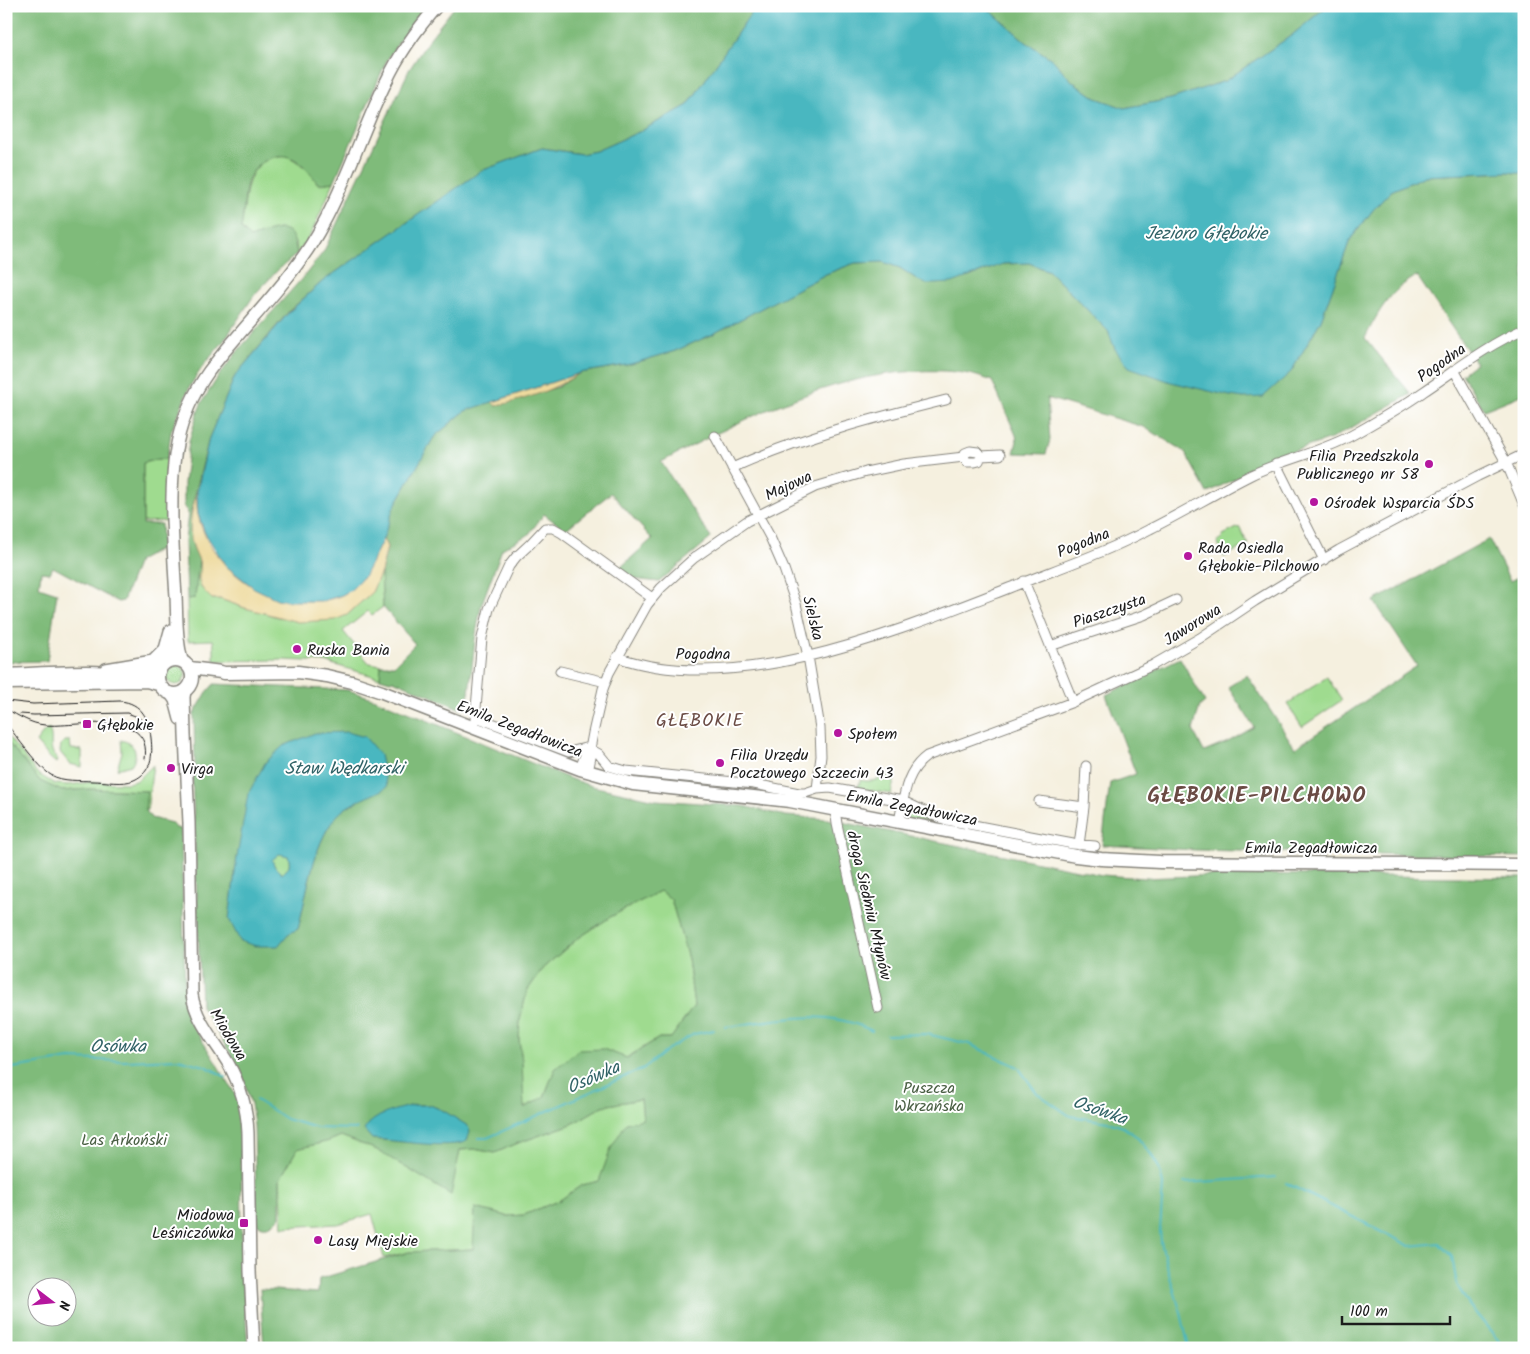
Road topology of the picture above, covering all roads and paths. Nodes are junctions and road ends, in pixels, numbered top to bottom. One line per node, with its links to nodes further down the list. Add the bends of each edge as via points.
1 (436, 6): 14 (street, via 390,73 317,236 209,371 189,403 173,460)
2 (1524, 329): 3 (street, Pogodna, via 1493,344)
3 (1454, 370): 8 (street); 9 (street, Pogodna, via 1403,406 1349,437)
4 (946, 400): 10 (street, via 817,436)
5 (715, 436): 10 (street, Sielska)
6 (1524, 454): 8 (street, Jaworowa)
7 (1000, 455): 12 (street, Majowa, via 981,456 974,462 967,462 964,457 866,472 815,487)
8 (1506, 462): 11 (street); 13 (street, Jaworowa)
9 (1276, 464): 13 (street); 15 (street, Pogodna, via 1149,530)
10 (732, 468): 12 (street, Sielska)
11 (1524, 505)
12 (759, 514): 16 (street, Majowa, via 705,548); 20 (street, Sielska, via 790,586)
13 (1324, 560): 32 (street, Jaworowa, via 1166,658)
14 (173, 567): 18 (street); 22 (street, via 179,644)
15 (1024, 582): 19 (street); 20 (street, Pogodna, via 891,632)
16 (652, 598): 21 (street, Majowa); 33 (street, via 562,533 545,528 516,557 489,609 483,631)
17 (1176, 600): 19 (street, Piaszczysta, via 1144,615)
18 (170, 631): 22 (street); 24 (street, via 165,649 153,661)
19 (1050, 646): 32 (street)
20 (808, 656): 21 (street, Pogodna, via 762,665 698,669 650,665); 38 (street, Sielska, via 820,737)
21 (617, 657): 27 (street, Majowa)
22 (175, 664): 24 (main road, Emila Zegadłowicza, via 146,672); 25 (main road, Emila Zegadłowicza); 29 (main road, via 157,677); 30 (main road, via 191,674)
23 (560, 671): 27 (street)
24 (86, 672): 26 (main road, Emila Zegadłowicza)
25 (224, 673): 30 (main road, Emila Zegadłowicza, via 199,679); 33 (main road, Emila Zegadłowicza, via 288,672 336,678)
26 (6, 675)
27 (606, 682): 35 (street, Majowa)
28 (6, 683): 29 (main road, via 146,681)
29 (158, 684): 31 (main road)
30 (188, 688): 31 (main road); 34 (street, Miodowa, via 184,697)
31 (170, 693): 34 (street, Miodowa)
32 (1073, 702): 39 (street, Jaworowa, via 927,756 910,774)
33 (474, 722): 35 (street, via 568,752); 37 (main road, Emila Zegadłowicza)
34 (185, 735): 48 (street, Miodowa, via 192,995 198,1016 234,1074 246,1111)
35 (590, 749): 37 (street, Majowa, via 591,757); 38 (street, via 609,766 626,771 754,784 799,793)
36 (1086, 766): 41 (street)
37 (584, 770): 42 (main road, Emila Zegadłowicza, via 633,784 779,799)
38 (817, 789): 39 (street, via 830,788)
39 (902, 801): 43 (street, Jaworowa); 44 (street, via 947,820)
40 (1039, 801): 41 (street)
41 (1084, 807): 44 (street)
42 (835, 809): 43 (main road, Emila Zegadłowicza); 47 (street, droga Siedmiu Młynów)
43 (899, 822): 46 (main road, Emila Zegadłowicza, via 1108,860)
44 (1079, 845): 45 (street)
45 (1095, 846)
46 (1524, 865)
47 (878, 1008)
48 (254, 1348)

